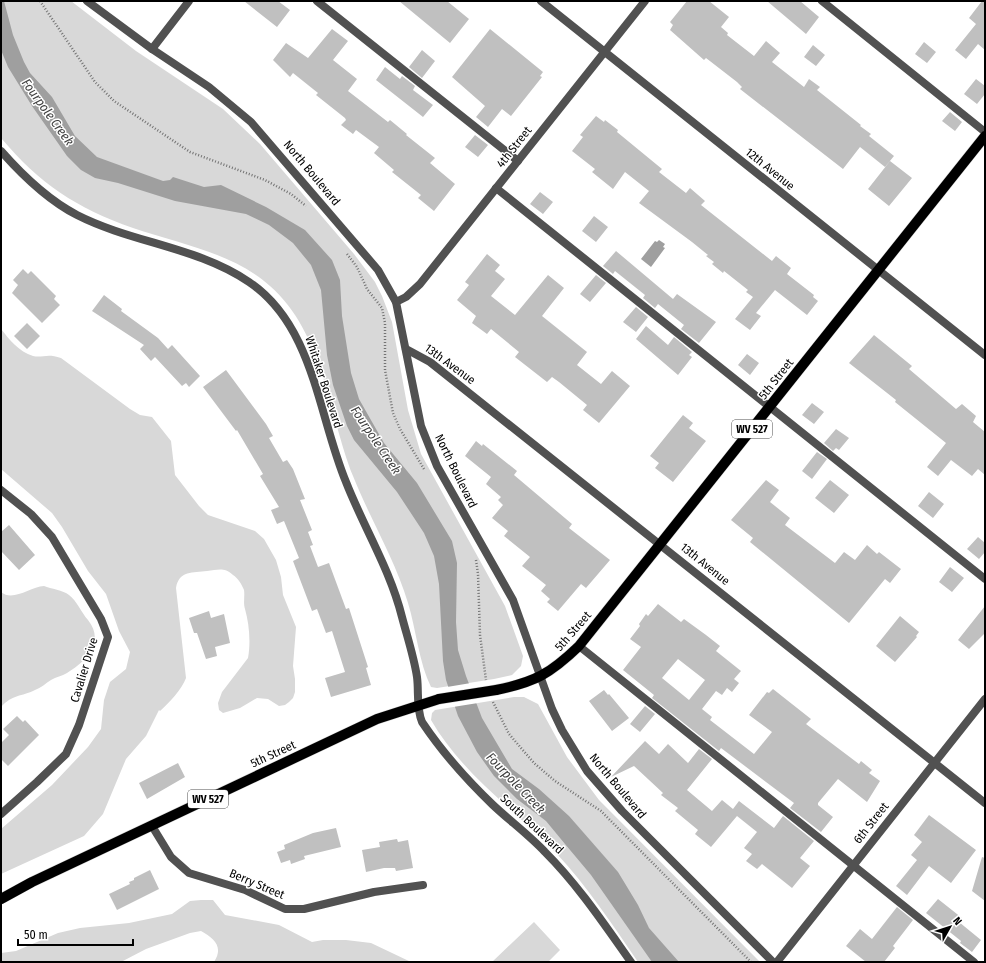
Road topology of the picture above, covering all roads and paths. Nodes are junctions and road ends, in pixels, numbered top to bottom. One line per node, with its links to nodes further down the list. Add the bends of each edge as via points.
1 (40, 1): 15 (path, via 96,82 114,101 190,152 280,187)
2 (87, 1): 8 (street, North Boulevard)
3 (189, 1): 8 (street)
4 (317, 1): 13 (street)
5 (541, 1): 9 (street, 12th Avenue)
6 (645, 1): 9 (street, 4th Street)
7 (822, 1): 10 (street)
8 (152, 49): 18 (street, North Boulevard, via 209,87 251,122 364,252 378,270)
9 (605, 52): 13 (street, 4th Street); 17 (street, 12th Avenue)
10 (985, 132)
11 (985, 136): 17 (main road, 5th Street / WV 527)
12 (1, 151): 32 (street, Whitaker Boulevard, via 42,191 77,215 231,271 262,291 282,313 300,343 346,483 391,580 416,674)
13 (518, 161): 14 (street, 4th Street)
14 (496, 188): 18 (street, 4th Street, via 420,284); 21 (street)
15 (311, 211)
16 (343, 249): 22 (path, via 356,266 367,289 382,308 385,323 385,370 393,413)
17 (878, 270): 20 (street, 12th Avenue); 21 (main road, 5th Street / WV 527)
18 (396, 302): 19 (street, North Boulevard)
19 (406, 349): 24 (street, 13th Avenue, via 430,362); 28 (street, North Boulevard, via 416,403 428,445 448,489 513,600)
20 (985, 355)
21 (770, 407): 24 (main road, 5th Street / WV 527); 26 (street)
22 (427, 473)
23 (1, 490): 35 (street, Cavalier Drive, via 31,514 52,536 101,619 108,637 79,725 66,754)
24 (661, 544): 27 (main road, 5th Street / WV 527); 33 (street, 13th Avenue)
25 (472, 554): 29 (path, via 478,566 480,635)
26 (985, 579)
27 (579, 646): 28 (main road, 5th Street / WV 527, via 563,662); 37 (street)
28 (540, 678): 30 (main road, 5th Street / WV 527); 42 (street, North Boulevard, via 571,746 603,790)
29 (486, 681)
30 (493, 693): 32 (main road, 5th Street / WV 527, bridge, via 439,698); 41 (path, via 506,729 525,754 555,781 601,811)
31 (985, 699): 33 (street, 6th Street)
32 (418, 705): 36 (main road, 5th Street / WV 527, via 377,719); 40 (street, South Boulevard, via 422,722 448,756 492,804 567,874)
33 (934, 763): 34 (street, 13th Avenue); 37 (street, 6th Street)
34 (985, 803)
35 (1, 814)
36 (152, 826): 38 (street, Berry Street, via 171,857 189,873 245,890 285,909 304,909 374,892); 39 (main road, 5th Street / WV 527)
37 (852, 865): 43 (street, 6th Street); 44 (street)
38 (423, 885)
39 (1, 899)
40 (631, 962)
41 (751, 962)
42 (773, 962)
43 (777, 962)
44 (974, 962)

